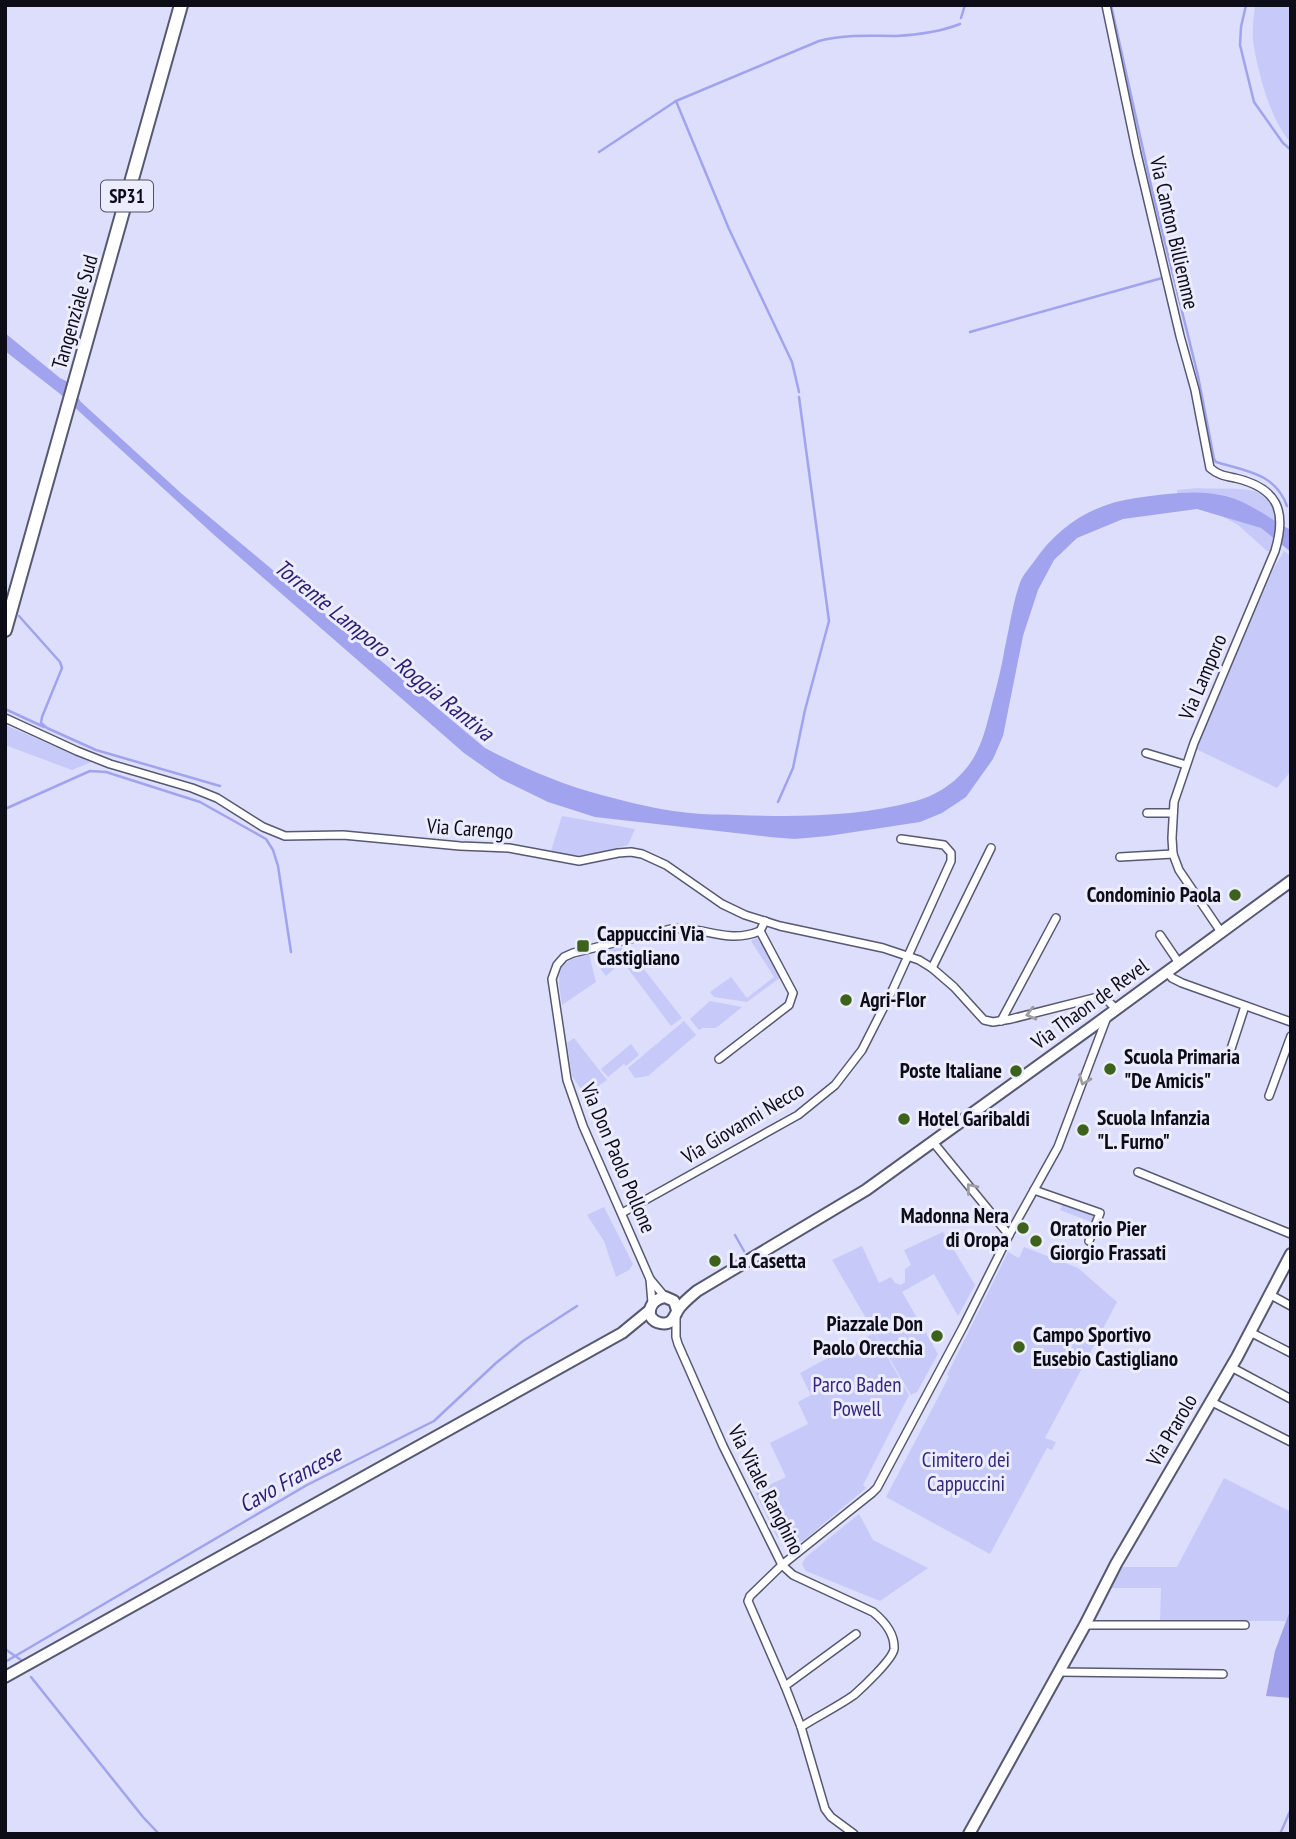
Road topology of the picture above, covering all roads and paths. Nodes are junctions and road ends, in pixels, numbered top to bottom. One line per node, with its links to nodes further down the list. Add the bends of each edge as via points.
1 (181, 5): 4 (main road, Tangenziale Sud / SP31)
2 (1106, 5): 3 (street, Via Canton Billiemme)
3 (1210, 468): 7 (street, Via Lamporo, via 1262,487 1276,501 1281,521 1275,551)
4 (5, 630)
5 (5, 718): 16 (street, Via Carengo, via 110,764 217,798 285,836 344,835 509,848 579,861 631,852 666,865 722,904)
6 (1146, 753): 7 (street)
7 (1186, 765): 9 (street, Via Lamporo)
8 (1147, 813): 9 (street)
9 (1173, 813): 12 (street, Via Lamporo)
10 (901, 839): 20 (street, Via Giovanni Necco, via 944,845 951,853)
11 (991, 848): 22 (street)
12 (1173, 854): 13 (street); 18 (street, Via Lamporo, via 1187,884)
13 (1120, 857)
14 (1291, 881): 18 (main road, Via Thaon de Revel)
15 (1056, 918): 26 (street)
16 (765, 921): 17 (street); 20 (street, Via Carengo)
17 (760, 931): 30 (street, via 793,993 789,1005); 35 (street, Via Don Paolo Pollone, via 741,936 671,929 573,953 554,970 566,1080)
18 (1222, 932): 21 (main road, Via Thaon de Revel)
19 (1160, 935): 21 (street)
20 (907, 955): 22 (street, Via Carengo); 35 (street, Via Giovanni Necco, via 862,1050 835,1085 798,1115)
21 (1179, 963): 23 (main road, Via Thaon de Revel)
22 (932, 968): 26 (street, Via Carengo, via 984,1020)
23 (1167, 972): 24 (street, via 1182,983); 25 (main road, Via Thaon de Revel)
24 (1245, 1006): 27 (street); 29 (street)
25 (1112, 1013): 26 (street, one-way to 26, via 1105,998 1098,997); 32 (main road, Via Thaon de Revel); 34 (street, one-way to 34, via 1058,1147)
26 (1001, 1021)
27 (1291, 1022)
28 (1291, 1036): 31 (street)
29 (1230, 1052)
30 (719, 1059)
31 (1269, 1096)
32 (933, 1142): 37 (street, one-way to 32); 41 (main road, Via Thaon de Revel, via 866,1191)
33 (1138, 1172): 36 (street)
34 (1034, 1190): 37 (street); 38 (street, via 1100,1213)
35 (622, 1213): 40 (street, Via Don Paolo Pollone)
36 (1291, 1234)
37 (1009, 1235): 56 (street, via 877,1488)
38 (1089, 1241)
39 (1291, 1254): 42 (main road, Via Prarolo)
40 (650, 1279): 43 (street, Via Don Paolo Pollone); 45 (street, Via Don Paolo Pollone)
41 (697, 1291): 43 (main road, Via Thaon de Revel); 46 (main road, Via Thaon de Revel)
42 (1269, 1294): 44 (street); 49 (main road, Via Prarolo)
43 (667, 1297): 45 (main road); 46 (main road, via 676,1304)
44 (1291, 1306)
45 (651, 1307): 47 (main road, via 652,1317); 48 (main road)
46 (677, 1313): 47 (main road, via 669,1323); 50 (street, Via Vitale Ranghino)
47 (660, 1323): 48 (main road); 50 (street, Via Vitale Ranghino)
48 (626, 1331): 62 (main road)
49 (1250, 1332): 51 (street); 52 (main road, Via Prarolo)
50 (676, 1337): 56 (street, Via Vitale Ranghino)
51 (1291, 1353)
52 (1231, 1367): 53 (street); 54 (main road, Via Prarolo)
53 (1291, 1399)
54 (1210, 1401): 55 (street); 57 (main road, Via Prarolo)
55 (1291, 1442)
56 (782, 1565): 63 (street, via 748,1601); 64 (street, Via Vitale Ranghino, via 793,1576 873,1612 888,1627 894,1648 890,1659 854,1694)
57 (1085, 1625): 58 (street); 60 (main road, Via Prarolo)
58 (1245, 1625)
59 (856, 1634): 63 (street)
60 (1058, 1672): 61 (street); 66 (main road, Via Prarolo)
61 (1223, 1674)
62 (5, 1677)
63 (785, 1686): 64 (street)
64 (801, 1727): 65 (street, via 825,1809)
65 (854, 1834)
66 (969, 1834)

